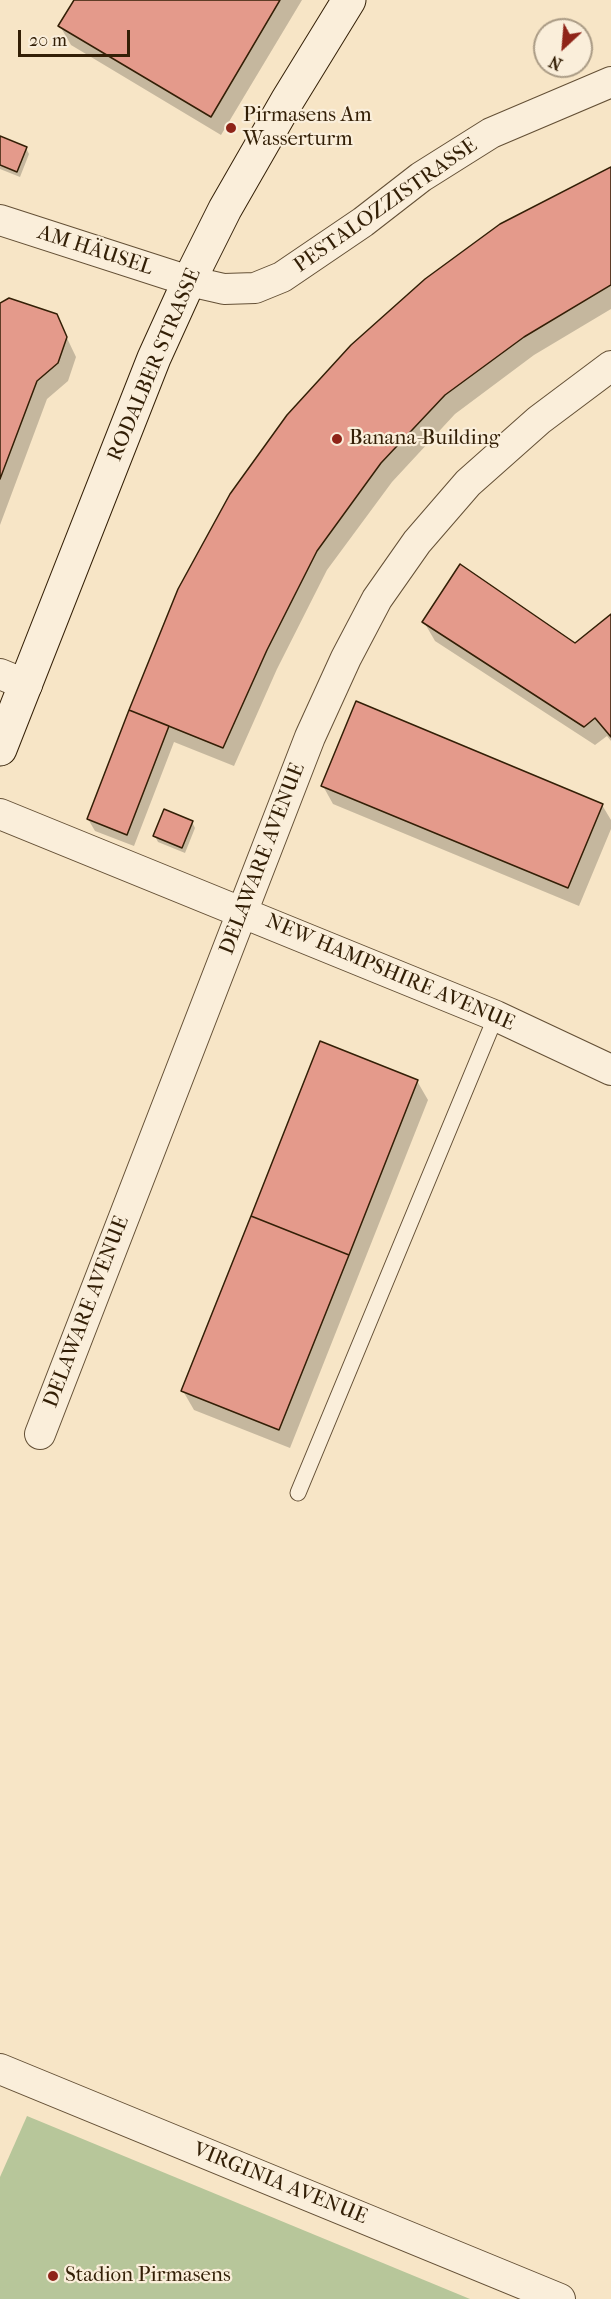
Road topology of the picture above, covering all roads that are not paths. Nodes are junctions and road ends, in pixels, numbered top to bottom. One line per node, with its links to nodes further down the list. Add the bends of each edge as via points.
1 (350, 0): 4 (main road, RODALBER STRASSE, via 281,111)
2 (611, 82): 4 (street, PESTALOZZISTRASSE, via 491,134 421,177 282,277 255,288 224,289)
3 (0, 220): 4 (street, AM HÄUSEL)
4 (189, 281): 6 (main road, RODALBER STRASSE)
5 (611, 366): 9 (street, DELAWARE AVENUE, via 539,420 468,483 417,542 377,599 310,737)
6 (13, 680): 7 (main road, RODALBER STRASSE)
7 (0, 749)
8 (0, 814): 9 (street, NEW HAMPSHIRE AVENUE)
9 (243, 911): 10 (street, NEW HAMPSHIRE AVENUE); 12 (street, DELAWARE AVENUE)
10 (496, 1016): 11 (street, NEW HAMPSHIRE AVENUE); 13 (lane)
11 (611, 1070)
12 (40, 1434)
13 (298, 1492)
14 (0, 2069): 15 (street, VIRGINIA AVENUE)
15 (560, 2299)

